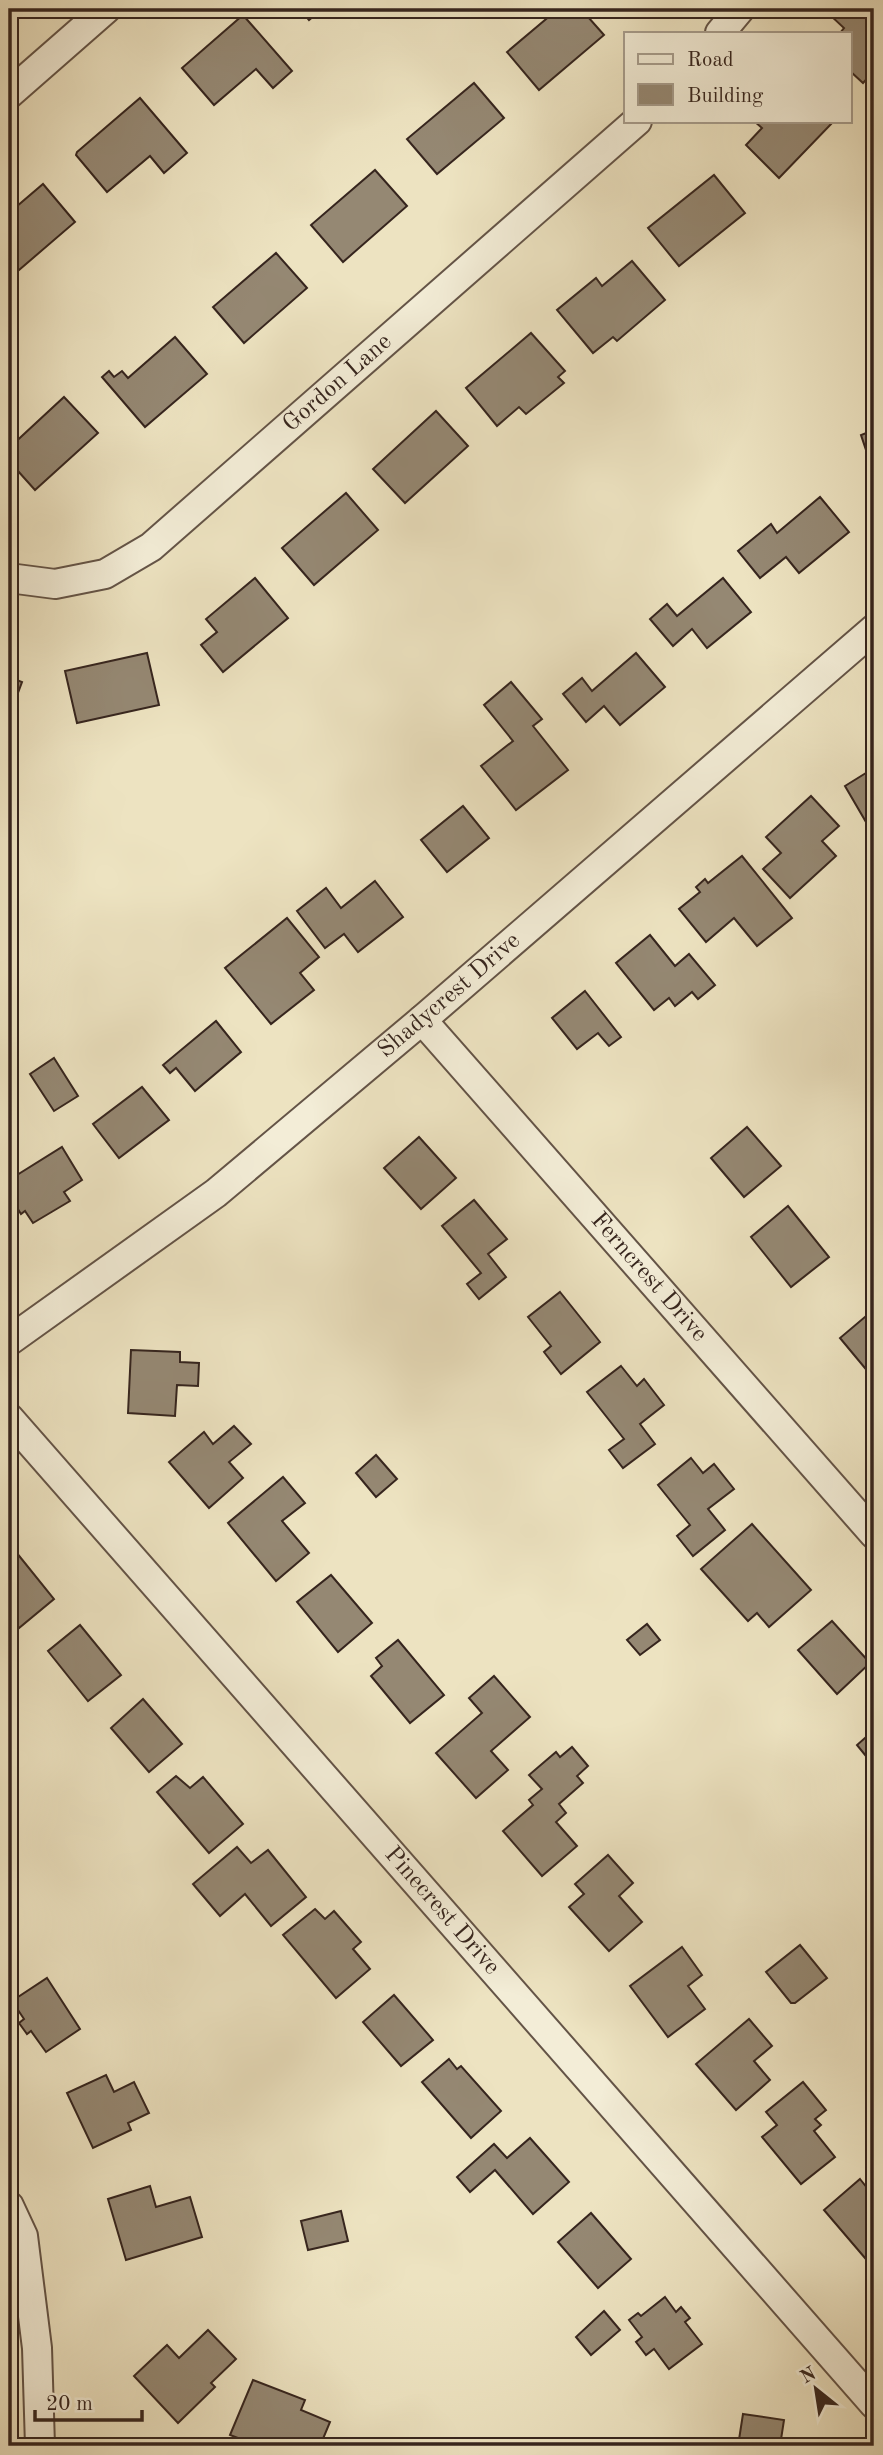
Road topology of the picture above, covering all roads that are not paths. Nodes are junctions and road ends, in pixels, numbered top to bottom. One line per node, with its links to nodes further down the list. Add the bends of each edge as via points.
1 (106, 9): 4 (street)
2 (740, 9): 3 (street)
3 (721, 32)
4 (9, 94)
5 (636, 122): 6 (street, Gordon Lane, via 150,547 105,574 55,584)
6 (9, 578)
7 (874, 629): 8 (street, Shadycrest Drive)
8 (422, 1020): 9 (street, Shadycrest Drive, via 216,1193); 11 (street, Ferncrest Drive)
9 (9, 1341)
10 (9, 1418): 13 (street, Pinecrest Drive)
11 (874, 1534)
12 (9, 2206): 14 (street, via 23,2236 36,2336)
13 (874, 2404)
14 (40, 2446)

